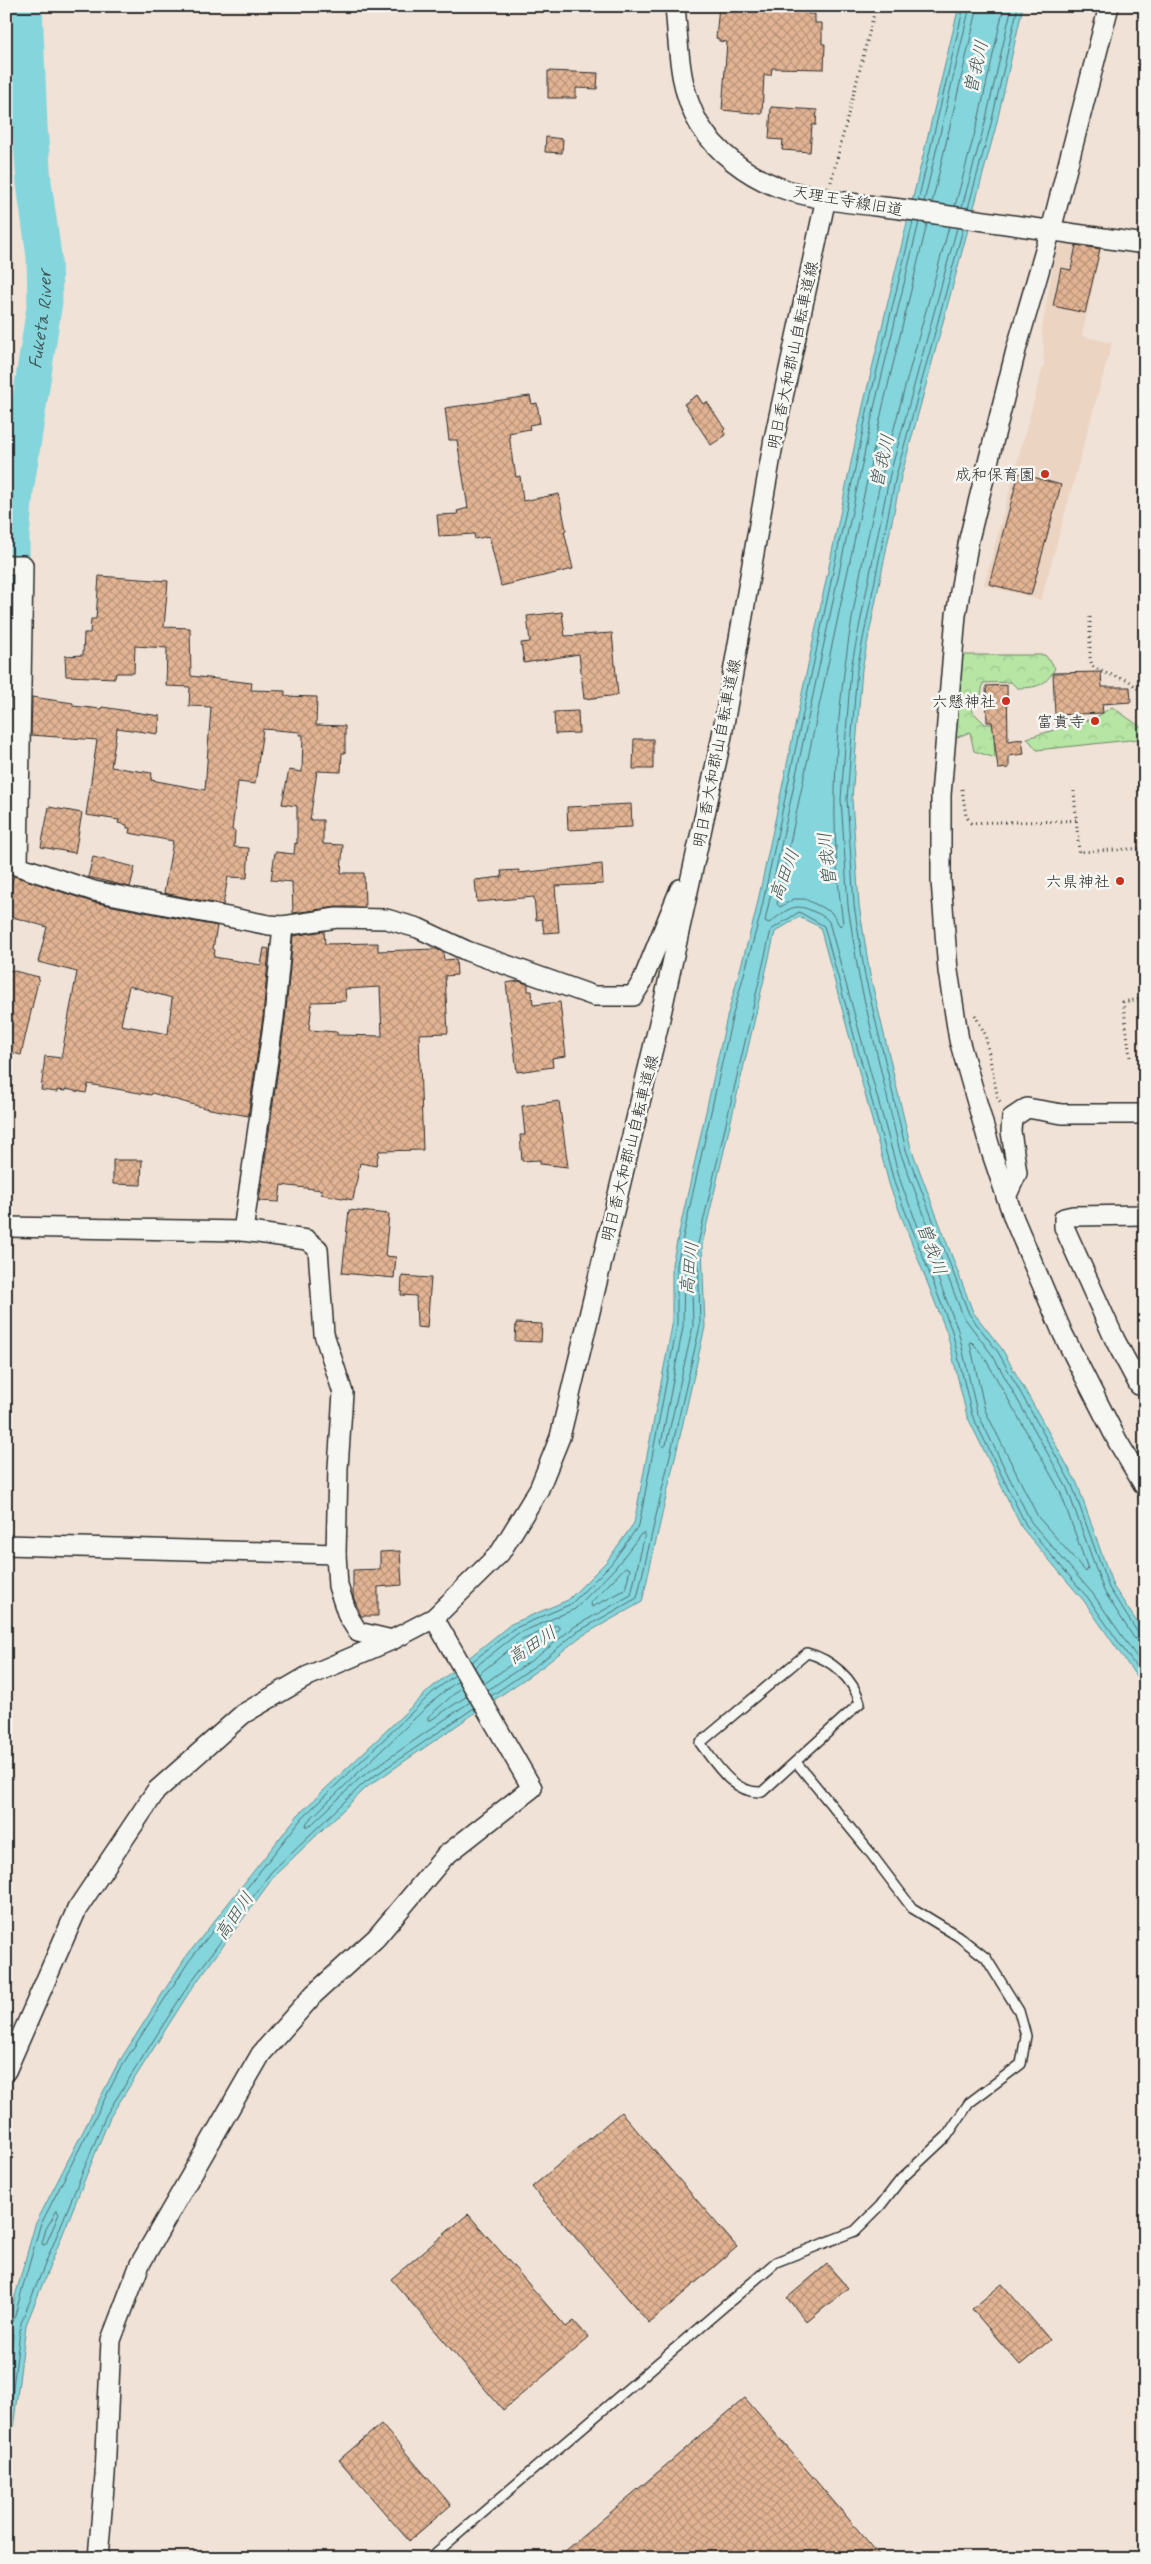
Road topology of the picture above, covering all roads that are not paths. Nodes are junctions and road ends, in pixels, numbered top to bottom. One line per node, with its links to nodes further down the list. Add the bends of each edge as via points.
1 (675, 6): 3 (street, 天理王寺線旧道, via 685,91 700,125 712,141 741,167 778,187)
2 (1109, 6): 4 (street)
3 (826, 198): 4 (street, 天理王寺線旧道); 8 (street, 明日香大和郡山自転車道線, via 774,439 721,740)
4 (1051, 230): 5 (street, 天理王寺線旧道); 11 (street, via 1016,350 969,539 956,616 941,795 941,882 948,971 959,1040)
5 (1145, 244)
6 (15, 565): 7 (street)
7 (12, 845): 9 (street, via 18,866 94,891)
8 (695, 858): 9 (street, via 633,996 594,996 386,918 337,918); 19 (street, 明日香大和郡山自転車道線, via 560,1437 539,1489 500,1552)
9 (283, 926): 14 (street, via 274,1018)
10 (1145, 1114): 11 (street, via 1062,1114 1026,1108 1012,1118 1010,1131 1017,1173)
11 (1006, 1196): 16 (street, via 1063,1334 1118,1442)
12 (1145, 1215): 15 (street, via 1064,1218 1064,1227 1115,1340 1139,1385)
13 (6, 1227): 14 (street)
14 (244, 1231): 18 (street, via 308,1240 318,1249 324,1334 343,1393)
15 (1145, 1386)
16 (1145, 1487)
17 (6, 1544): 18 (street)
18 (336, 1554): 20 (street, via 338,1586 348,1616 358,1632)
19 (437, 1622): 20 (street, 明日香大和郡山自転車道線); 23 (street, via 532,1788 445,1856 376,1938 314,1994 261,2054 140,2264 111,2340)
20 (392, 1640): 22 (street, 明日香大和郡山自転車道線, via 308,1676 243,1714 156,1791 76,1910)
21 (796, 1762): 21 (lane, via 762,1792 750,1793 722,1772 700,1743 807,1653 834,1665 857,1693 860,1703); 24 (lane, via 869,1851 906,1903 986,1958 1019,2011 1026,2036 1021,2064 970,2103 947,2136 901,2179 880,2206 854,2231 776,2262)
22 (6, 2071)
23 (98, 2558)
24 (430, 2558)

